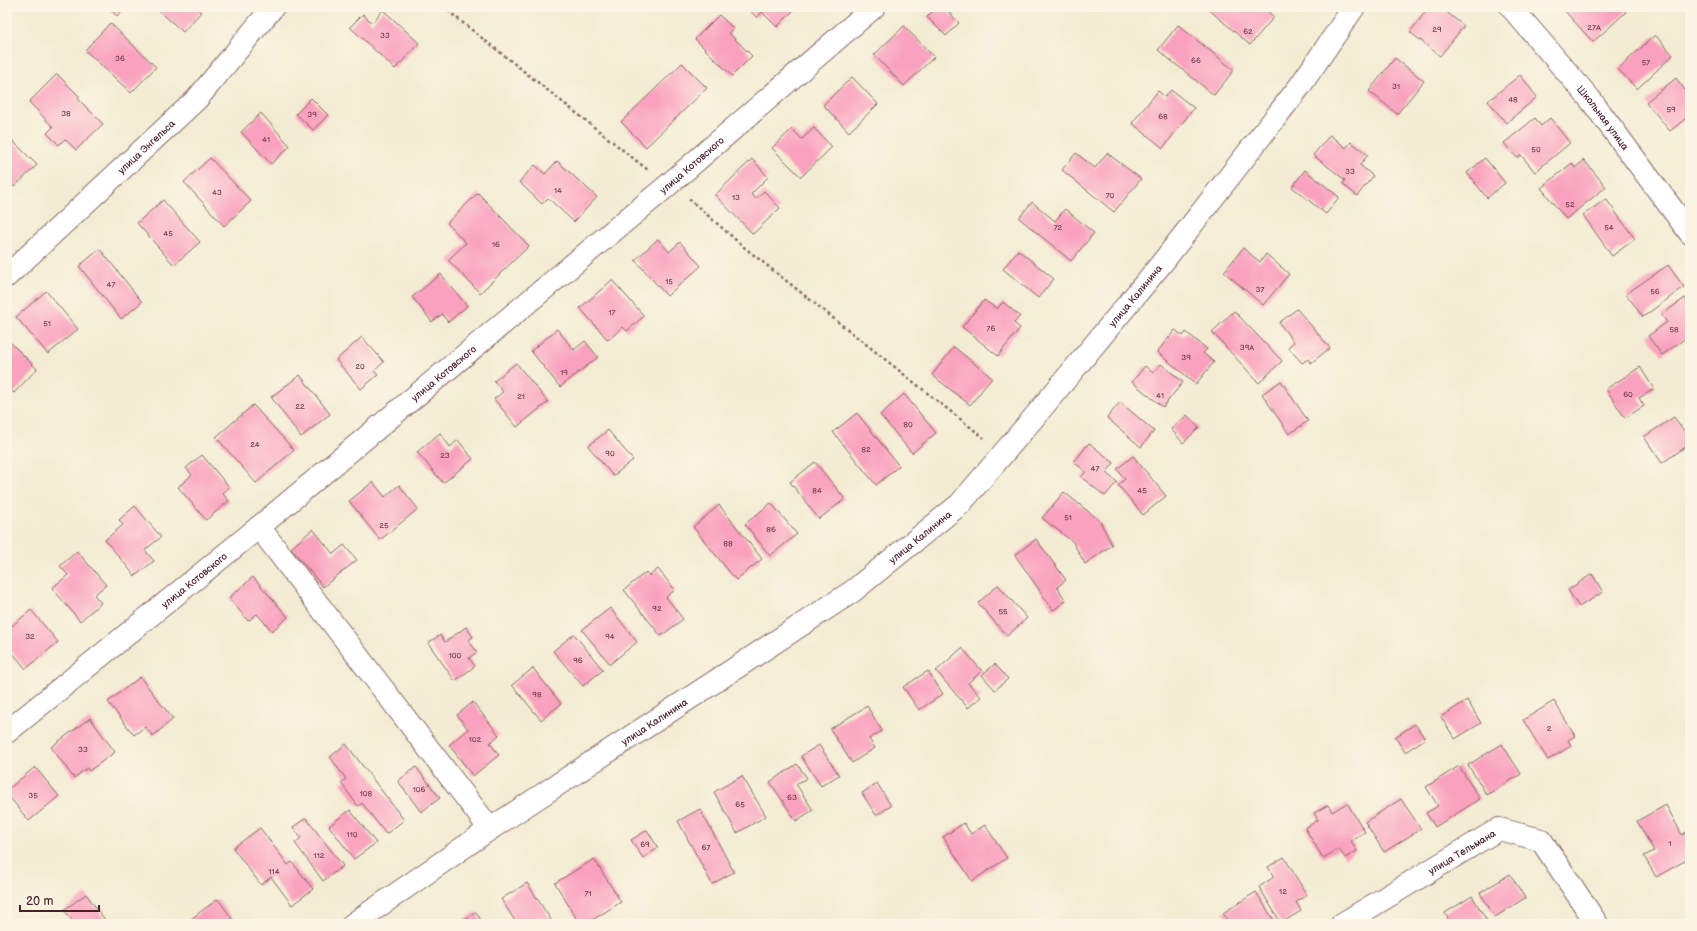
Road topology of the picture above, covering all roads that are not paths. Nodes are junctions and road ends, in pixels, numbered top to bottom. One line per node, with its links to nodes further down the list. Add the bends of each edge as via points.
1 (273, 7): 6 (street, улица Энгельса, via 196,99)
2 (874, 7): 7 (street, улица Котовского, via 667,186)
3 (1354, 7): 9 (street, улица Калинина, via 1300,86 1162,262 960,504 853,591)
4 (1511, 7): 5 (street, Школьная улица, via 1590,99)
5 (1690, 233)
6 (7, 276)
7 (259, 527): 8 (street, улица Котовского); 9 (street)
8 (7, 732)
9 (490, 829): 10 (street, улица Калинина)
10 (352, 924)
11 (1342, 924): 12 (street, улица Тельмана, via 1500,829 1541,840)
12 (1597, 924)

